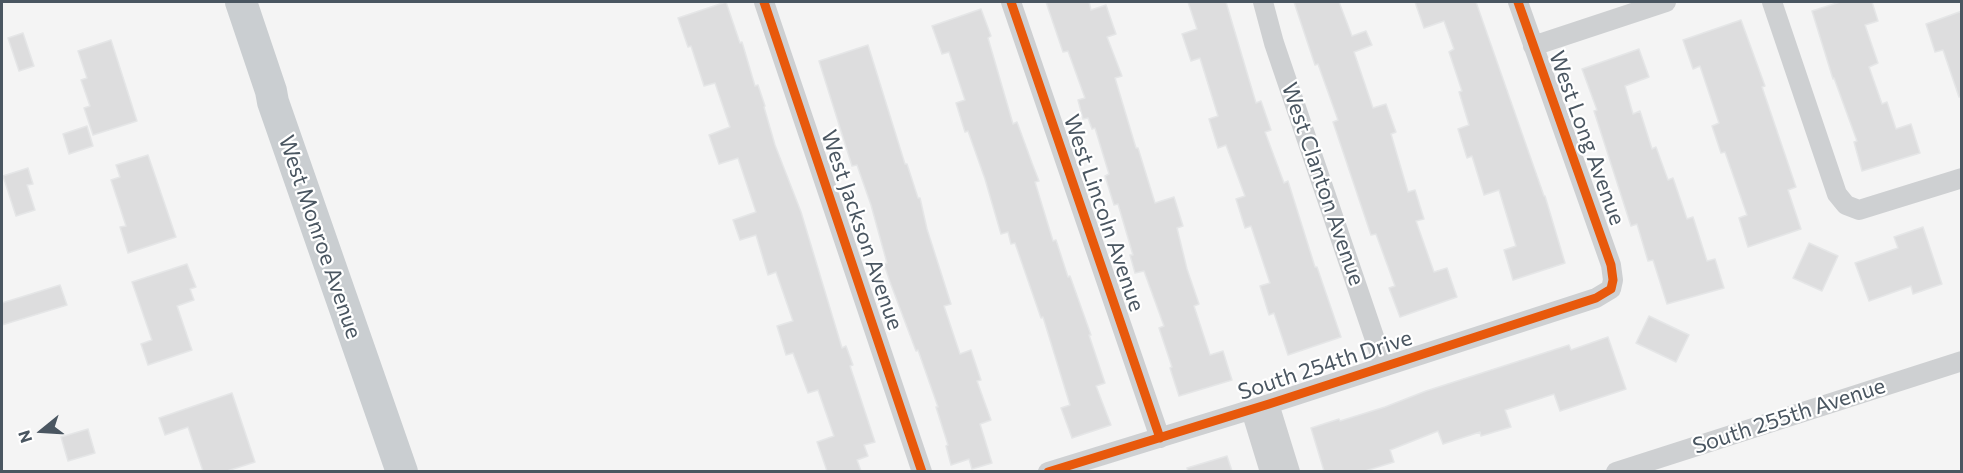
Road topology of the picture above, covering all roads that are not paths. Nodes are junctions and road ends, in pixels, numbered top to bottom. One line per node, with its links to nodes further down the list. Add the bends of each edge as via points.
1 (241, 2): 15 (main road, West Monroe Avenue)
2 (764, 2): 16 (street, West Jackson Avenue)
3 (1011, 2): 14 (street, West Lincoln Avenue)
4 (1263, 2): 12 (street, West Clanton Avenue)
5 (1518, 2): 8 (street, West Long Avenue)
6 (1666, 2): 8 (street)
7 (1772, 2): 9 (street, via 1837,194 1846,205 1859,210)
8 (1533, 46): 10 (street, West Long Avenue, via 1611,265)
9 (1962, 178)
10 (1611, 289): 12 (street, South 254th Drive, via 1596,298)
11 (1962, 361): 20 (street, South 255th Avenue)
12 (1384, 366): 13 (street, South 254th Drive)
13 (1260, 407): 14 (street, South 254th Drive); 18 (street); 19 (street)
14 (1160, 438): 17 (street, South 254th Drive)
15 (402, 471)
16 (922, 471)
17 (1048, 471)
18 (1270, 471)
19 (1290, 471)
20 (1616, 471)

